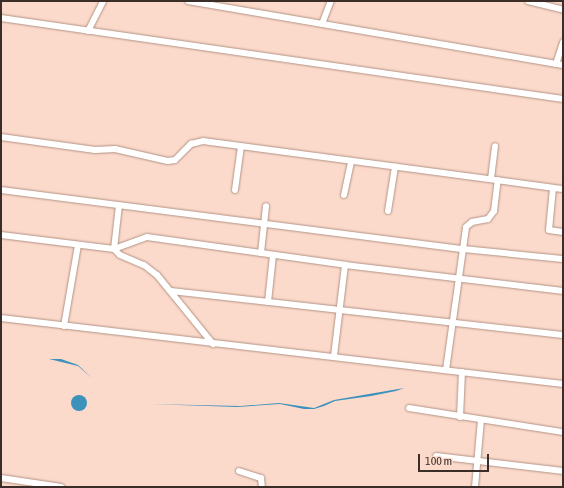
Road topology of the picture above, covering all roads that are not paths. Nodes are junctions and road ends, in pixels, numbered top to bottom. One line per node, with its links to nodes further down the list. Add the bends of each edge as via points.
1 (103, 1): 10 (street)
2 (188, 1): 6 (street)
3 (331, 1): 9 (street)
4 (528, 1): 5 (street)
5 (547, 3): 7 (street)
6 (218, 4): 9 (street)
7 (563, 10)
8 (1, 18): 10 (street)
9 (322, 24): 12 (street)
10 (88, 31): 14 (street)
11 (563, 42): 12 (street)
12 (556, 64): 13 (street)
13 (563, 65)
14 (563, 99)
15 (1, 138): 16 (street, via 96,150 116,149 168,161 175,160 191,144 203,141)
16 (242, 146): 18 (street); 24 (street)
17 (495, 146): 20 (street)
18 (351, 161): 19 (street); 25 (street)
19 (395, 167): 20 (street); 28 (street)
20 (495, 180): 21 (street); 34 (street, via 494,211 488,219 472,222 466,227)
21 (553, 188): 22 (street); 30 (street, via 549,230)
22 (563, 189)
23 (1, 190): 26 (street)
24 (235, 190)
25 (344, 195)
26 (119, 205): 29 (street); 33 (street)
27 (266, 206): 29 (street)
28 (388, 211)
29 (264, 224): 34 (street); 35 (street)
30 (563, 232)
31 (1, 235): 32 (street)
32 (78, 245): 33 (street); 46 (street)
33 (114, 249): 35 (street, via 147,237); 40 (street, via 120,255 144,265)
34 (463, 249): 37 (street); 39 (street)
35 (261, 253): 36 (street)
36 (273, 255): 38 (street); 42 (street)
37 (563, 259)
38 (345, 265): 39 (street); 43 (street)
39 (459, 278): 41 (street); 45 (street)
40 (171, 291): 42 (street); 48 (street)
41 (563, 291)
42 (268, 302): 43 (street)
43 (339, 311): 45 (street); 49 (street)
44 (1, 318): 46 (street)
45 (452, 323): 47 (street); 50 (street)
46 (64, 326): 48 (street)
47 (563, 335)
48 (213, 344): 49 (street)
49 (334, 356): 50 (street)
50 (446, 370): 51 (street)
51 (462, 372): 52 (street); 54 (street)
52 (563, 384)
53 (409, 408): 54 (street)
54 (460, 417): 55 (street)
55 (481, 420): 56 (street); 58 (street)
56 (563, 432)
57 (436, 456): 58 (street)
58 (478, 461): 60 (street); 64 (street)
59 (239, 471): 63 (street, via 261,478)
60 (563, 471)
61 (1, 478): 62 (street)
62 (61, 487)
63 (262, 487)
64 (475, 487)

